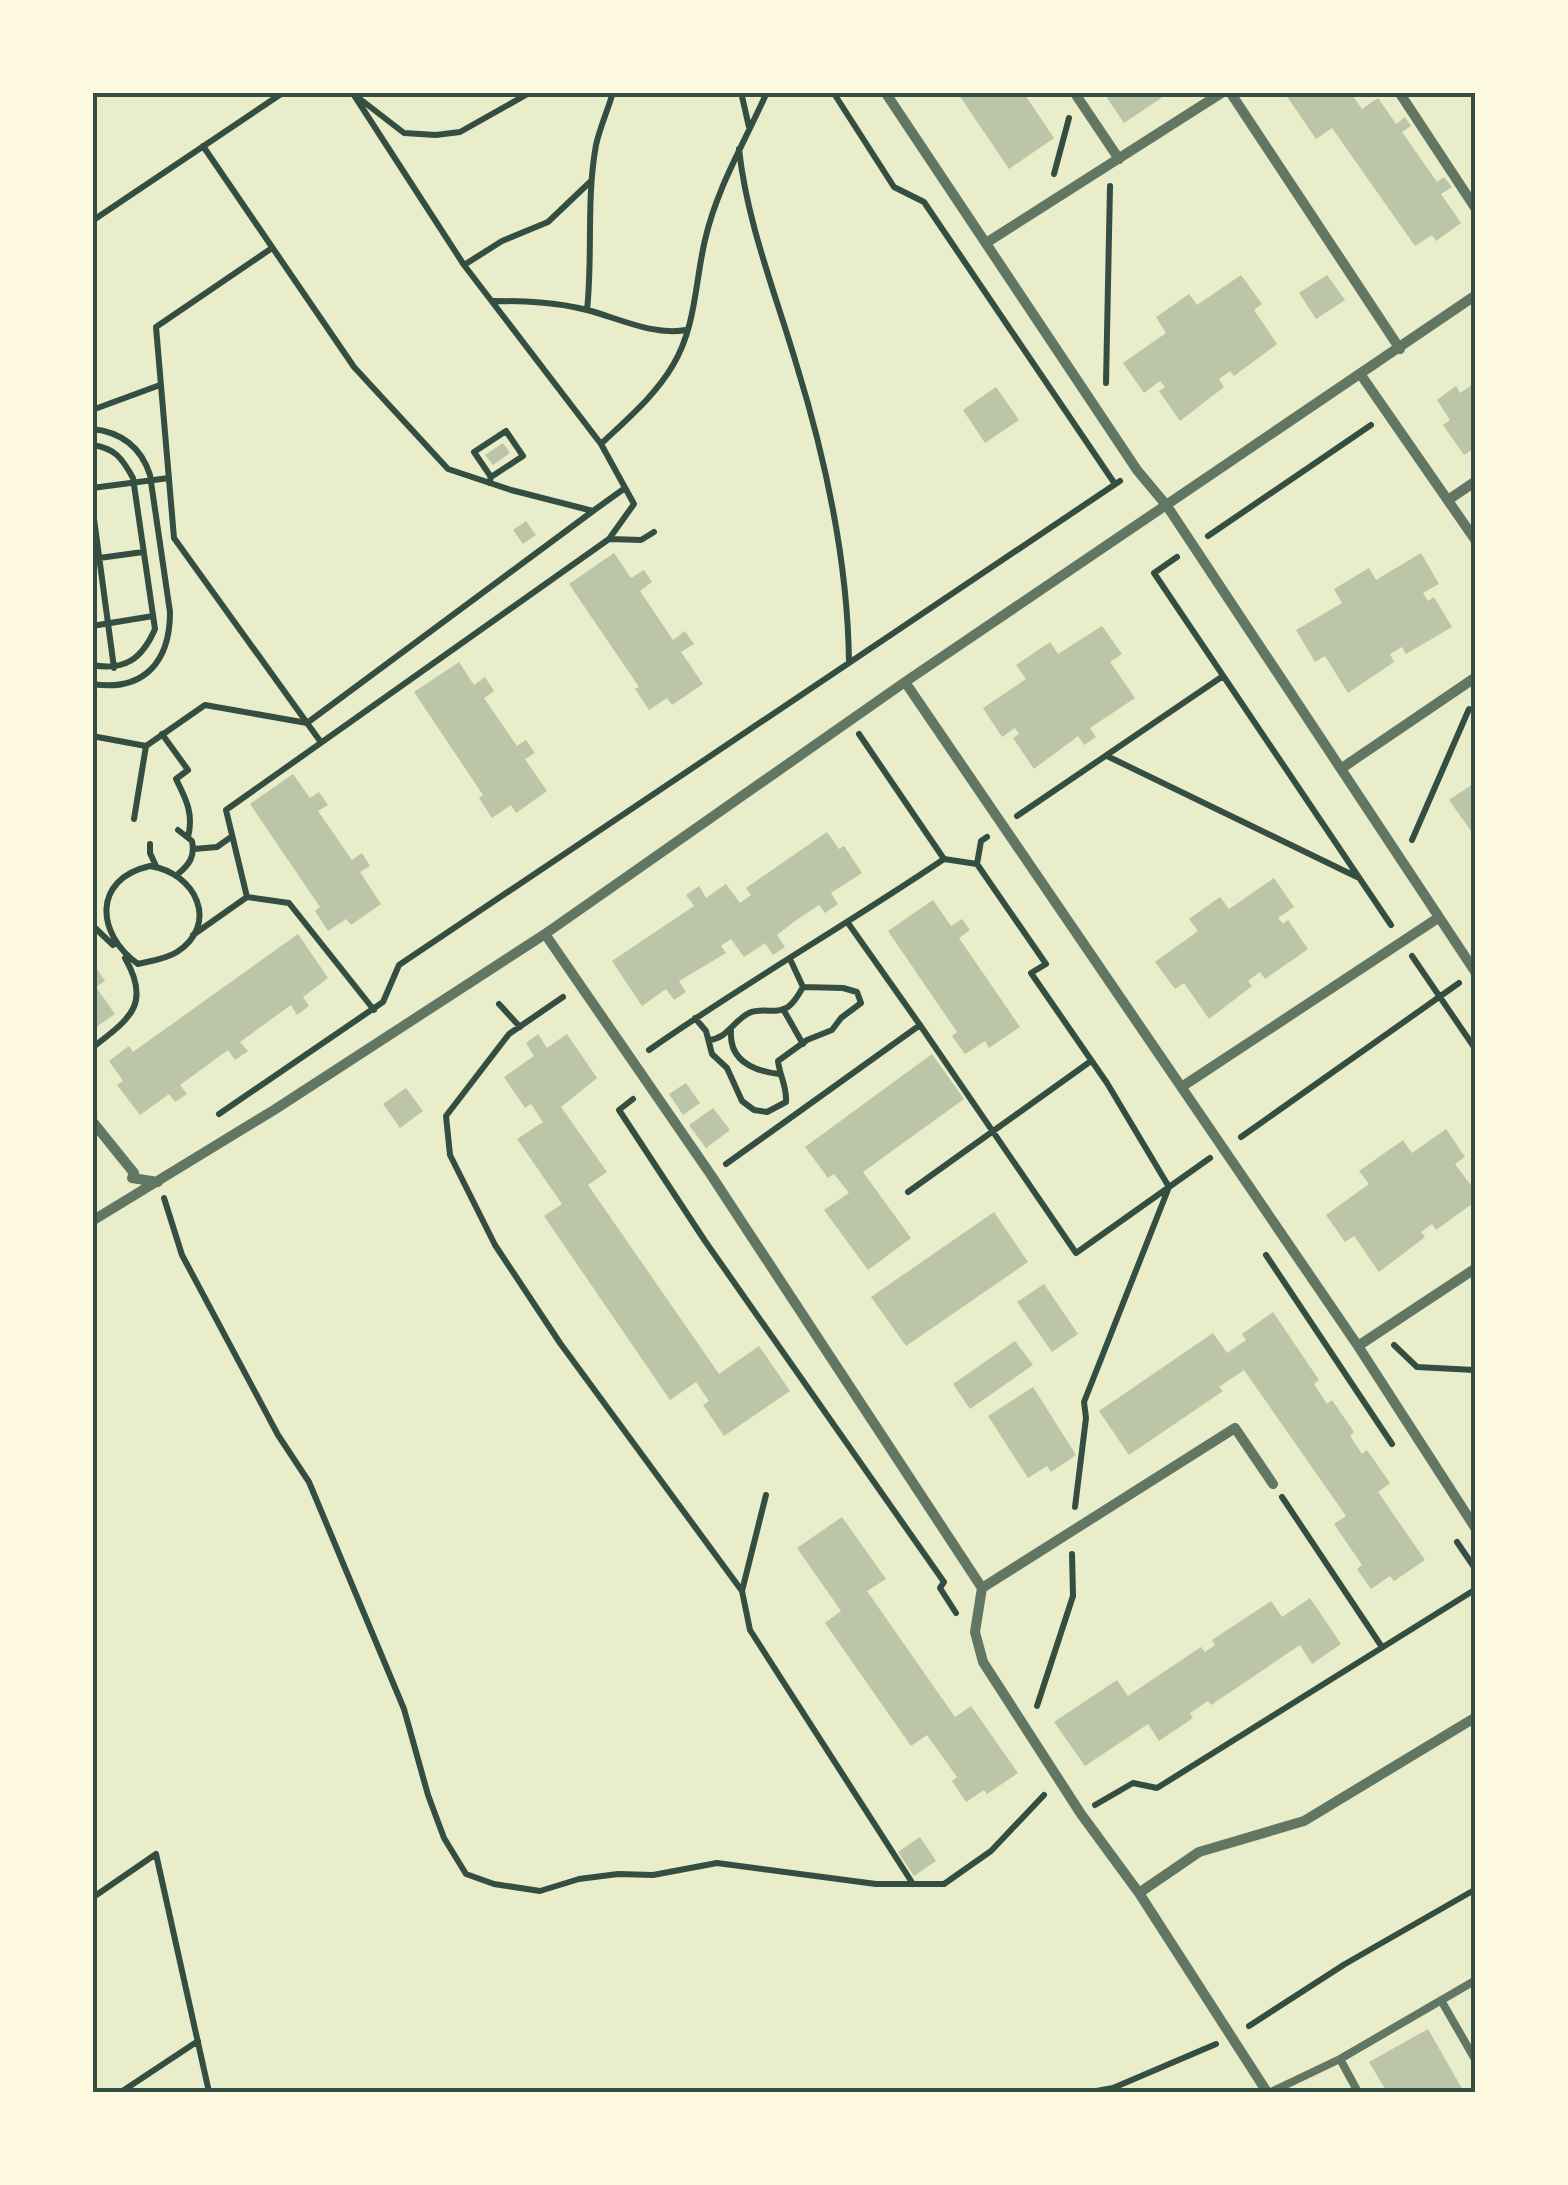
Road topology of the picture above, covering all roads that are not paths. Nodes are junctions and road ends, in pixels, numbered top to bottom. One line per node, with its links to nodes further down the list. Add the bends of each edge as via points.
1 (885, 92): 7 (street)
2 (1227, 92): 5 (street); 9 (street)
3 (1400, 92): 6 (street)
4 (1075, 93): 5 (street)
5 (1114, 162): 7 (street)
6 (1476, 210)
7 (986, 243): 13 (street)
8 (1476, 295): 9 (street)
9 (1400, 349): 10 (street)
10 (1361, 375): 12 (street); 13 (street)
11 (1476, 481): 12 (street)
12 (1448, 500): 14 (street)
13 (1167, 506): 16 (street); 17 (street)
14 (1476, 541)
15 (1476, 677): 17 (street)
16 (905, 682): 19 (street); 21 (street)
17 (1342, 768): 18 (street)
18 (1438, 918): 20 (street); 21 (street)
19 (545, 934): 23 (street); 29 (street)
20 (1476, 973)
21 (1182, 1086): 26 (street)
22 (92, 1121): 23 (street, via 132,1178)
23 (159, 1182): 24 (street)
24 (92, 1220)
25 (1476, 1268): 26 (street)
26 (1358, 1346): 28 (street)
27 (1273, 1484): 29 (street, via 1235,1428)
28 (1476, 1528)
29 (982, 1588): 31 (street, via 976,1632 983,1662)
30 (1476, 1717): 31 (street, via 1304,1821 1198,1852)
31 (1139, 1893): 36 (street)
32 (1476, 1980): 33 (lane)
33 (1442, 2002): 34 (lane); 35 (lane)
34 (1340, 2058): 36 (lane); 37 (lane)
35 (1476, 2061)
36 (1269, 2092)
37 (1358, 2092)

